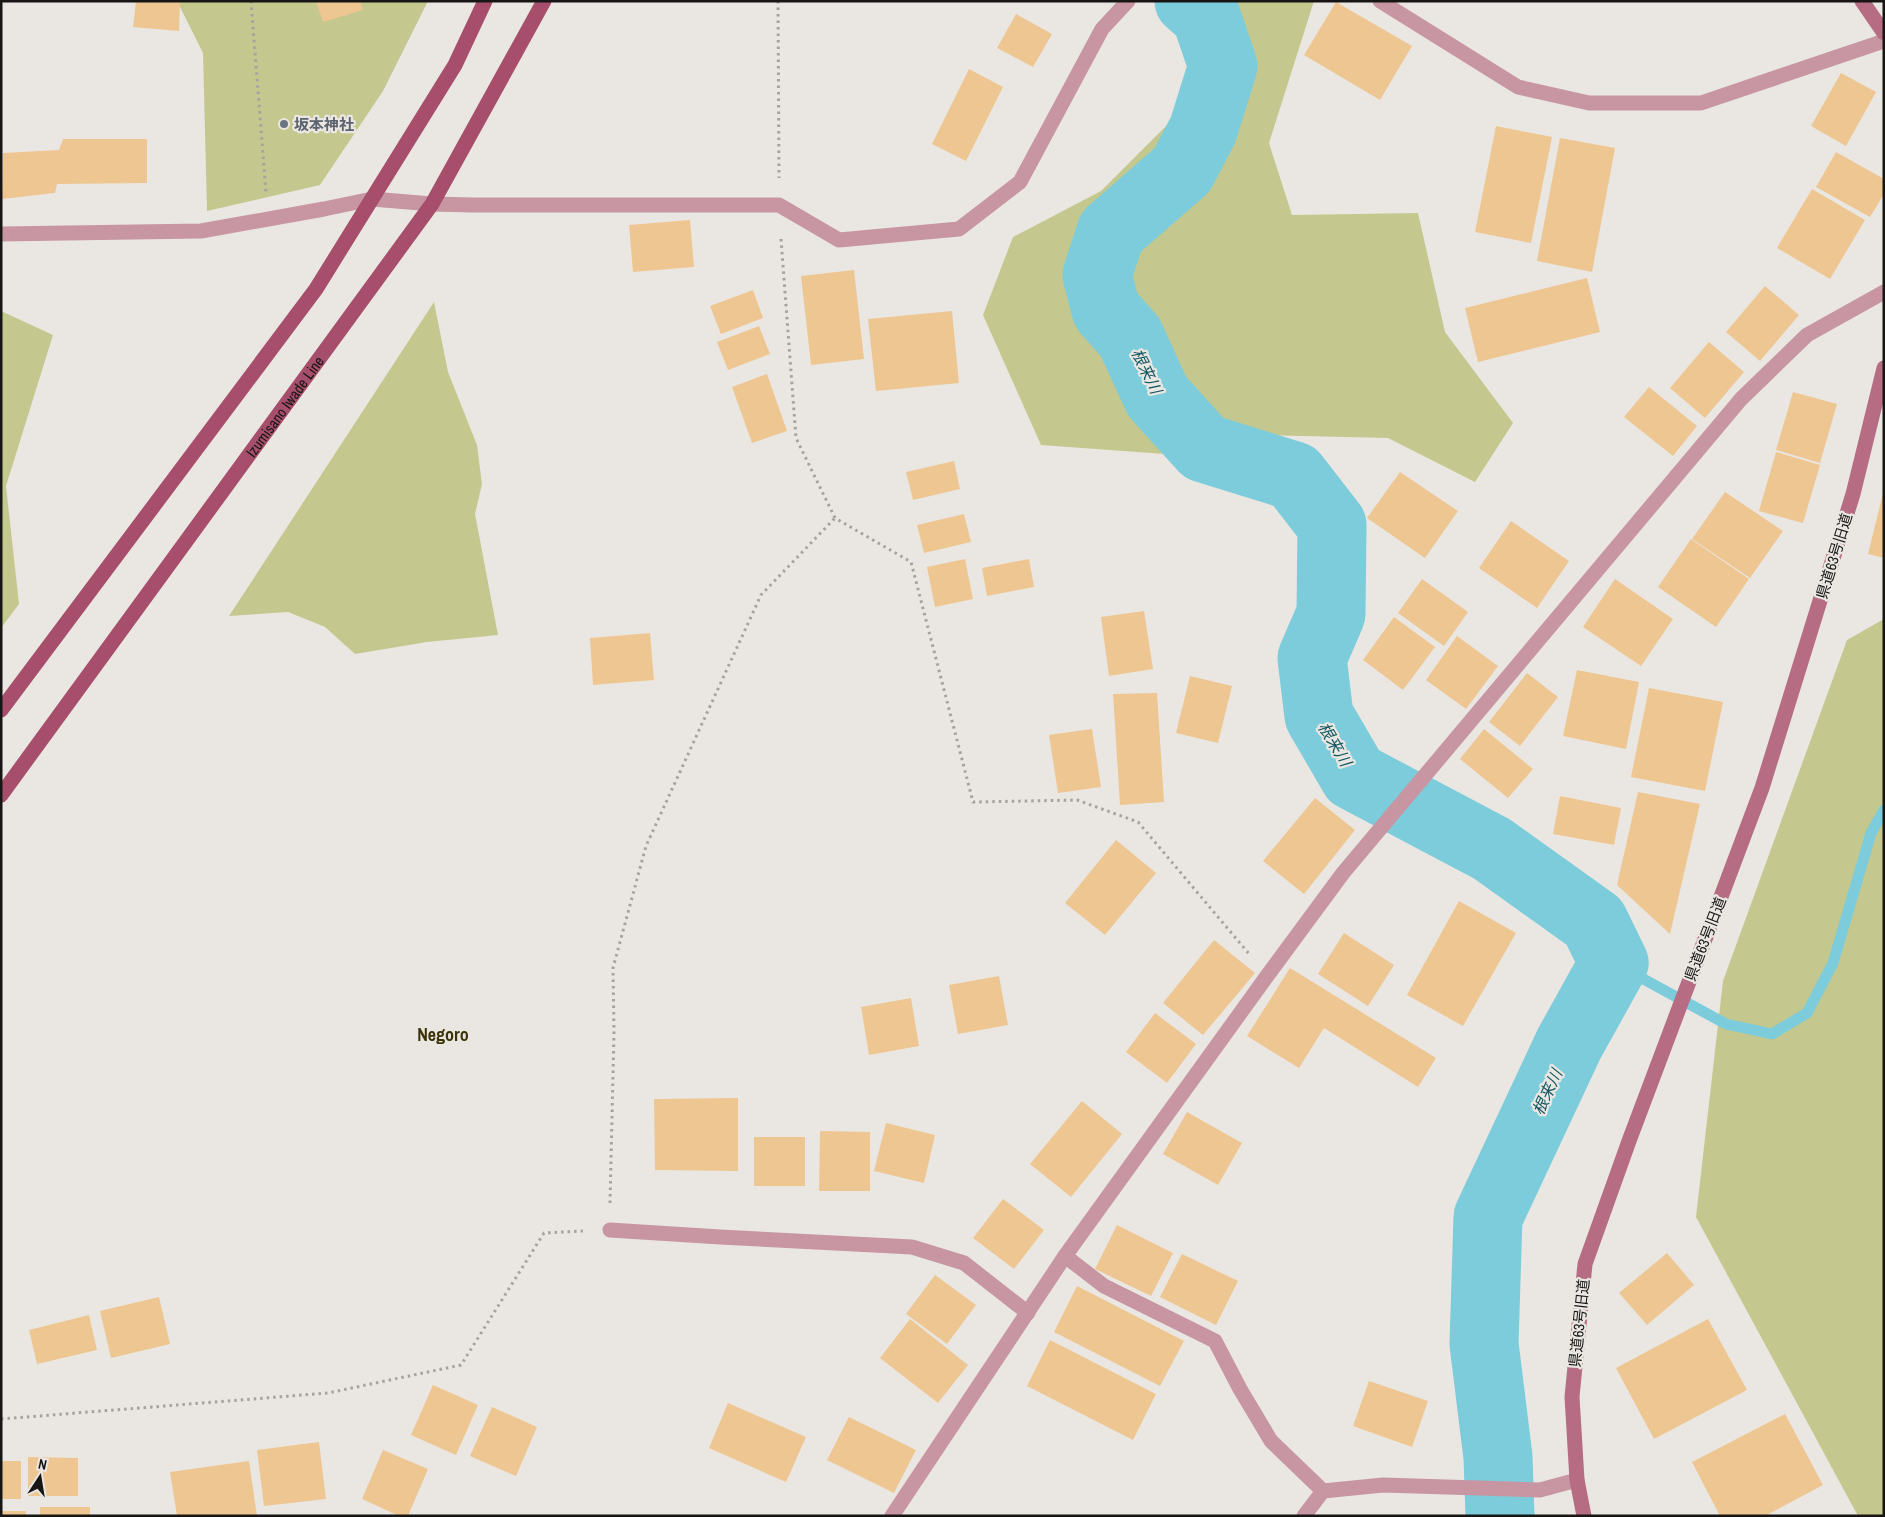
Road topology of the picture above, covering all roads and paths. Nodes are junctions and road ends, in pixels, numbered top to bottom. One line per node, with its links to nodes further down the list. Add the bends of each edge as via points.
1 (251, 1): 13 (path)
2 (485, 1): 10 (main road, via 455,65)
3 (544, 1): 11 (main road, Izumisano Iwade Line)
4 (778, 1): 12 (path)
5 (1128, 1): 12 (street, via 1102,29 1020,182 959,229 839,240)
6 (1380, 1): 9 (street, via 1518,87 1589,103 1701,103)
7 (1862, 1): 8 (street)
8 (1884, 33)
9 (1884, 41)
10 (372, 199): 11 (street); 13 (street); 18 (main road, via 316,289)
11 (432, 204): 12 (street); 19 (main road, Izumisano Iwade Line)
12 (779, 205): 17 (path, via 796,438)
13 (268, 220): 14 (street, via 201,231)
14 (1, 234)
15 (1884, 292): 20 (street, via 1807,335 1741,399 1343,873)
16 (1884, 368): 25 (street, 県道63号旧道, via 1853,494 1762,788 1585,1264 1572,1397)
17 (835, 518): 20 (path, via 911,562 973,802 1077,800 1138,822); 21 (path, via 760,595 646,846 613,968)
18 (1, 710)
19 (1, 795)
20 (1267, 976): 22 (street)
21 (610, 1230): 23 (street, via 912,1247 964,1263); 24 (path, via 544,1233 461,1365 328,1393)
22 (1065, 1256): 23 (street); 26 (street, via 1104,1286 1215,1341 1271,1440)
23 (1028, 1313): 27 (street)
24 (1, 1419)
25 (1577, 1480): 26 (street, via 1540,1490 1383,1485); 29 (street, 県道63号旧道)
26 (1323, 1492): 28 (street)
27 (892, 1516)
28 (1304, 1516)
29 (1584, 1516)

